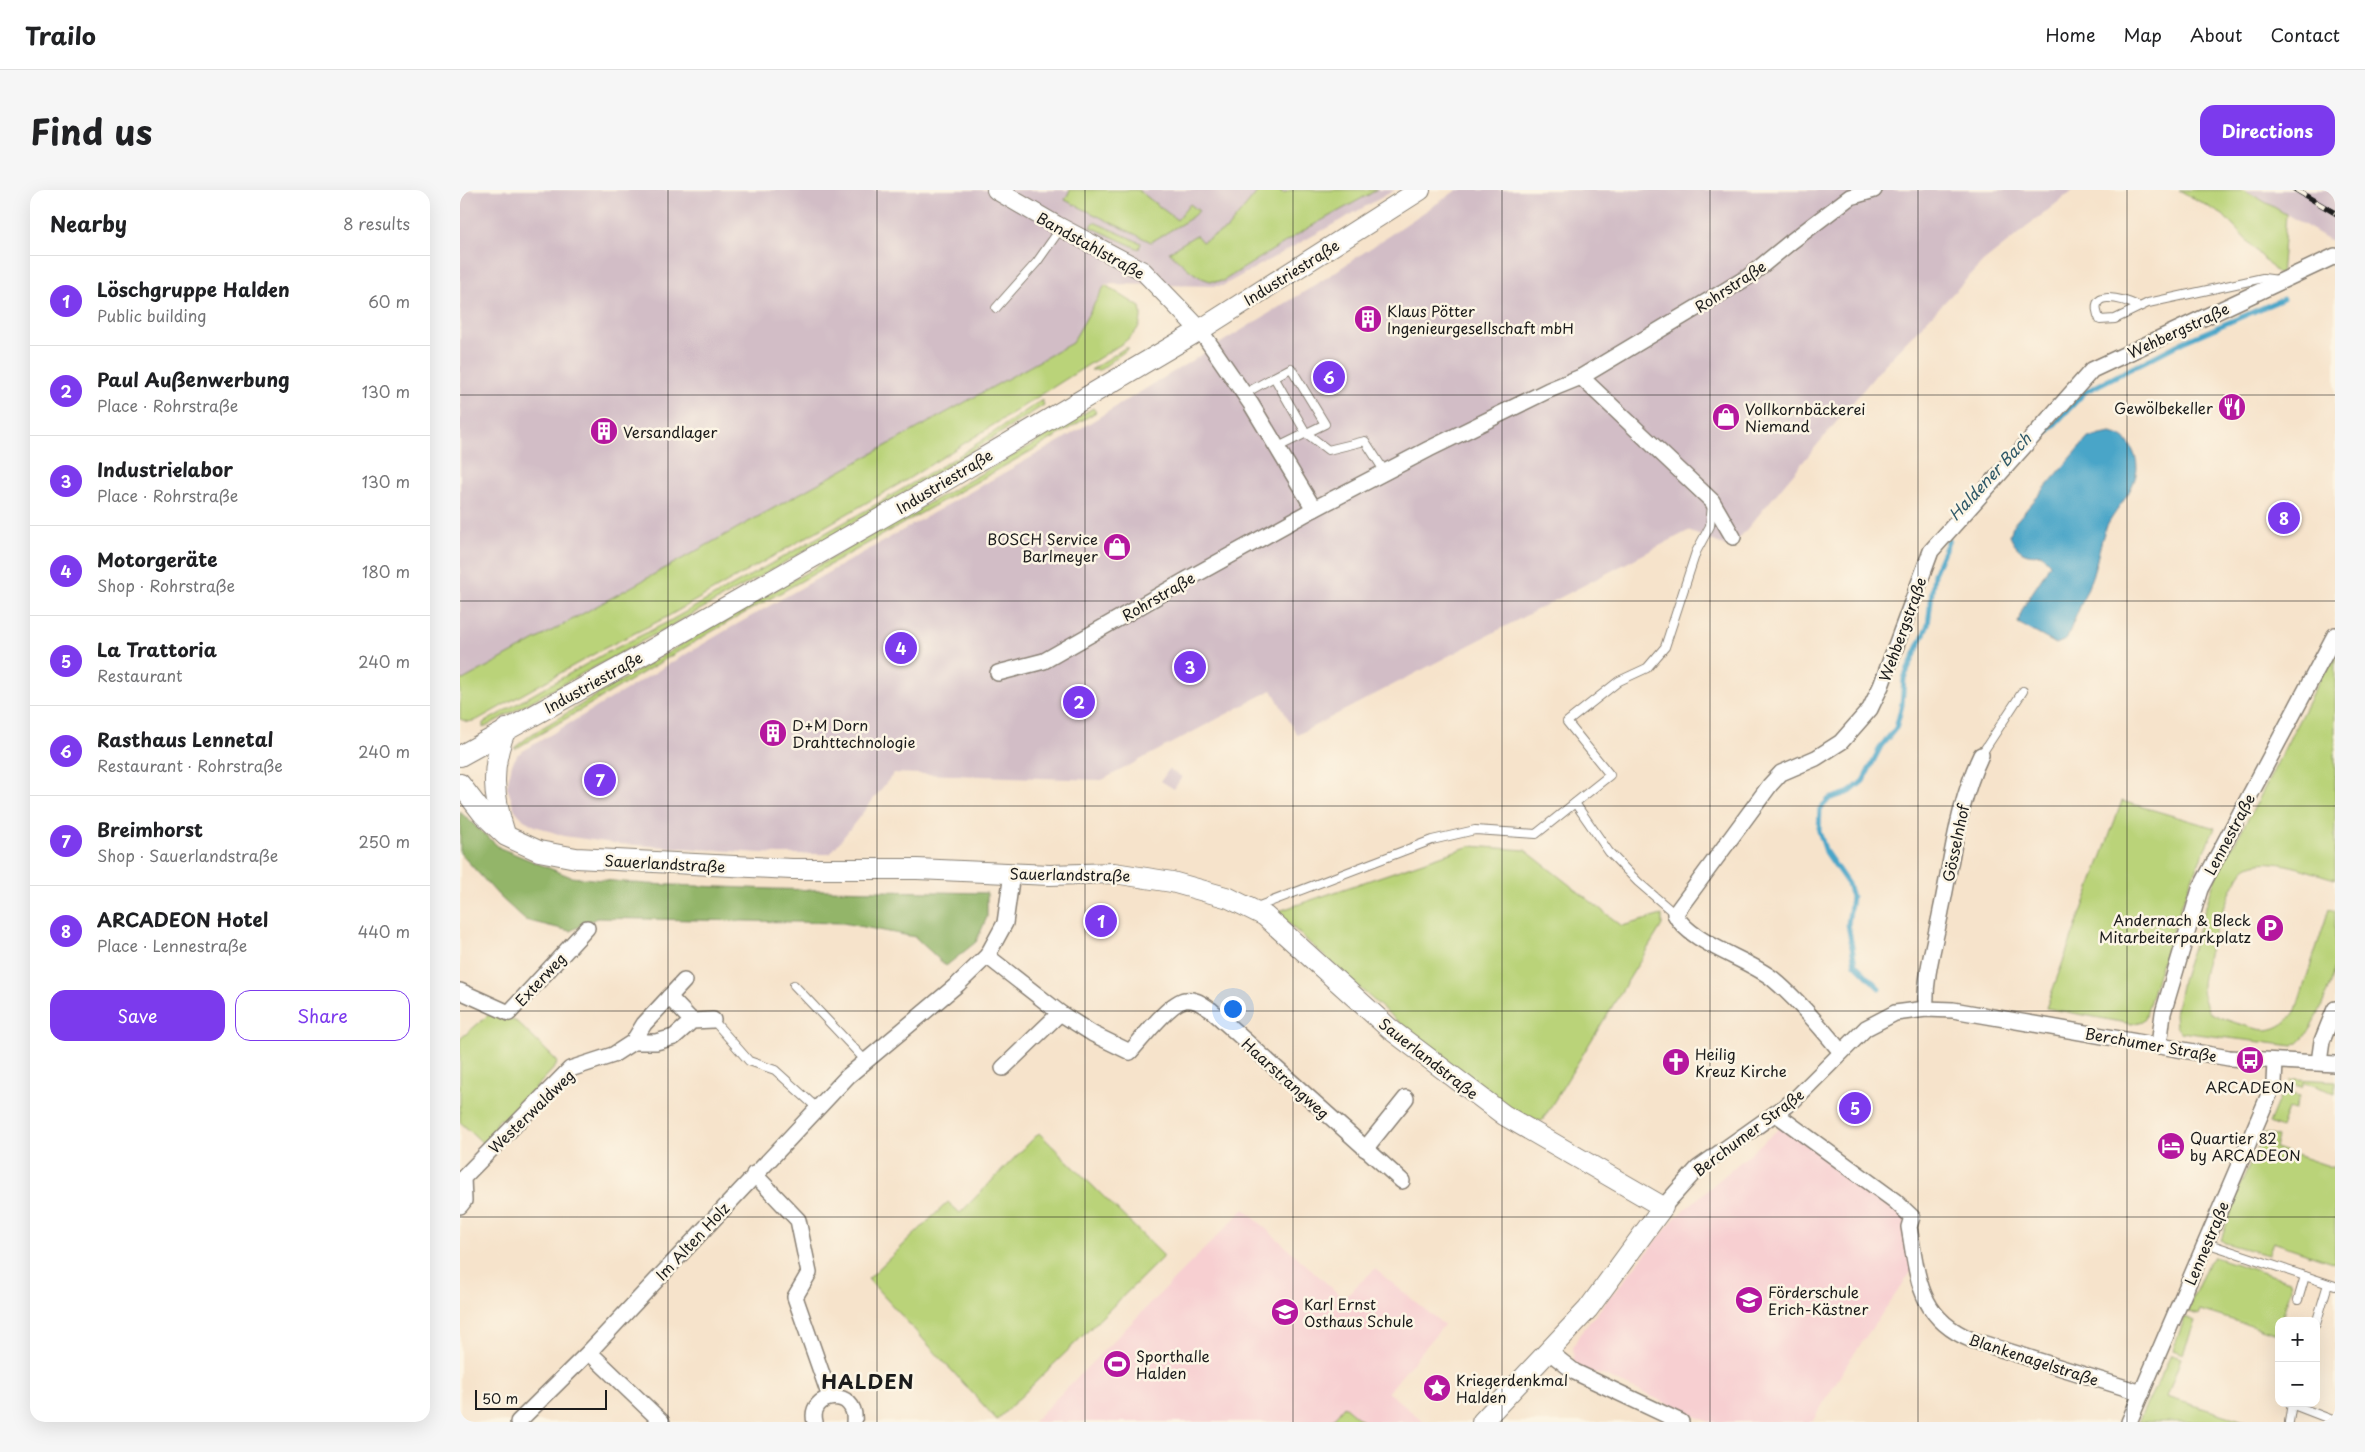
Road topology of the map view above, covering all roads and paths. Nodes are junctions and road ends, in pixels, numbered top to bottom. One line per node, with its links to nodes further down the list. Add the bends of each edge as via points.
1 (996, 190): 4 (street, Bandstahlstraße)
2 (1420, 190): 9 (main road, Industriestraße)
3 (1874, 190): 11 (street, Rohrstraße, via 1850,197 1748,277)
4 (1061, 228): 8 (lane, via 1037,262); 9 (street, Bandstahlstraße, via 1143,271)
5 (2335, 256): 6 (street, Wehbergstraße)
6 (2284, 280): 7 (lane, via 2263,278); 30 (street, Wehbergstraße, via 2092,370 1931,551 1870,708 1841,742 1816,758 1781,773)
7 (2138, 306): 7 (lane, via 2125,315 2103,321 2096,312 2097,303 2109,298)
8 (996, 308)
9 (1200, 330): 12 (street); 22 (main road, Industriestraße, via 910,502)
10 (1274, 377): 12 (lane); 13 (lane); 13 (lane, via 1291,368 1325,424)
11 (1581, 378): 15 (street, Rohrstraße, via 1549,390); 16 (street)
12 (1244, 394): 14 (street)
13 (1306, 433): 14 (lane); 15 (lane, via 1328,450 1365,441)
14 (1278, 447): 17 (street)
15 (1385, 472): 17 (street, Rohrstraße)
16 (1712, 501): 18 (street); 26 (lane, via 1710,526 1696,552 1665,647 1647,668 1619,681 1568,722 1610,775)
17 (1314, 509): 20 (street, Rohrstraße, via 1044,661)
18 (1733, 537)
19 (2335, 635): 43 (street, Lennestraße, via 2200,889 2163,1012)
20 (998, 673)
21 (2023, 691): 23 (lane, Gösselnhof)
22 (506, 729): 24 (main road, Industriestraße); 27 (main road, via 494,783 498,812)
23 (1981, 755): 37 (street, Gösselnhof, via 1967,790 1952,858 1928,977)
24 (460, 756)
25 (460, 784): 27 (main road, Sauerlandstraße, via 482,814)
26 (1575, 803): 29 (lane, via 1536,834 1475,830 1432,840); 30 (lane, via 1610,852)
27 (506, 836): 28 (main road, Sauerlandstraße, via 539,851 576,858 792,869)
28 (1012, 873): 29 (main road, Sauerlandstraße, via 1102,872 1136,876 1208,891); 32 (street, Im Alten Holz, via 1005,922)
29 (1252, 908): 57 (main road, Sauerlandstraße, via 1265,916 1390,1029 1504,1115)
30 (1675, 914): 44 (street, via 1680,923 1697,936 1771,978 1814,1019)
31 (587, 928): 35 (street, Exterweg, via 509,1012)
32 (987, 956): 39 (street, Haarstrangweg); 45 (street, Im Alten Holz)
33 (684, 981): 36 (street, Westerwaldweg)
34 (794, 986): 45 (lane)
35 (460, 991)
36 (669, 997): 41 (street); 42 (street, Westerwaldweg, via 644,1024)
37 (1926, 1009): 43 (street, Berchumer Straße, via 1995,1016); 44 (street, Berchumer Straße, via 1895,1013 1880,1019)
38 (2335, 1009): 47 (street, via 2322,1041)
39 (1060, 1014): 49 (street); 53 (street, Haarstrangweg, via 1130,1052 1171,1008 1185,1000 1197,1001 1211,1010)
40 (714, 1020): 41 (street); 51 (lane, via 749,1061 775,1070)
41 (692, 1021): 42 (street, via 674,1037 656,1042)
42 (633, 1042): 56 (street, Westerwaldweg, via 613,1055 570,1069 463,1178 464,1202)
43 (2159, 1046): 46 (street, Berchumer Straße)
44 (1841, 1052): 52 (street, Berchumer Straße)
45 (865, 1060): 51 (street, Im Alten Holz)
46 (2276, 1062): 47 (street, Berchumer Straße); 58 (street, Lennestraße, via 2274,1084)
47 (2320, 1062): 48 (street, Berchumer Straße)
48 (2335, 1064)
49 (1003, 1068)
50 (1406, 1098): 53 (street)
51 (817, 1108): 54 (street, Im Alten Holz)
52 (1776, 1114): 57 (street, Berchumer Straße, via 1698,1168); 65 (street, Blankenagelstraße, via 1912,1217 1909,1226 1919,1284 1932,1312 1944,1324 1972,1340)
53 (1365, 1149): 55 (street, Haarstrangweg)
54 (754, 1174): 64 (street, Im Alten Holz); 66 (street, via 798,1220 809,1273 795,1296)
55 (1402, 1181)
56 (460, 1206)
57 (1664, 1207): 63 (main road, Berchumer Straße, via 1588,1309)
58 (2206, 1243): 59 (lane); 65 (street, Lennestraße)
59 (2305, 1276): 60 (lane); 61 (lane)
60 (2332, 1285): 62 (lane)
61 (2298, 1300)
62 (2319, 1317)
63 (1548, 1351): 74 (main road, Berchumer Straße); 75 (street, via 1575,1372)
64 (589, 1352): 70 (street, Im Alten Holz); 71 (street)
65 (2142, 1393): 76 (street, Lennestraße)
66 (830, 1397): 72 (street, via 816,1407); 73 (street, via 844,1400 852,1407)
67 (2291, 1407): 77 (lane)
68 (2299, 1407): 69 (lane)
69 (2335, 1421)
70 (518, 1422)
71 (662, 1422)
72 (815, 1422)
73 (854, 1422)
74 (1482, 1422)
75 (1681, 1422)
76 (2129, 1422)
77 (2290, 1422)

